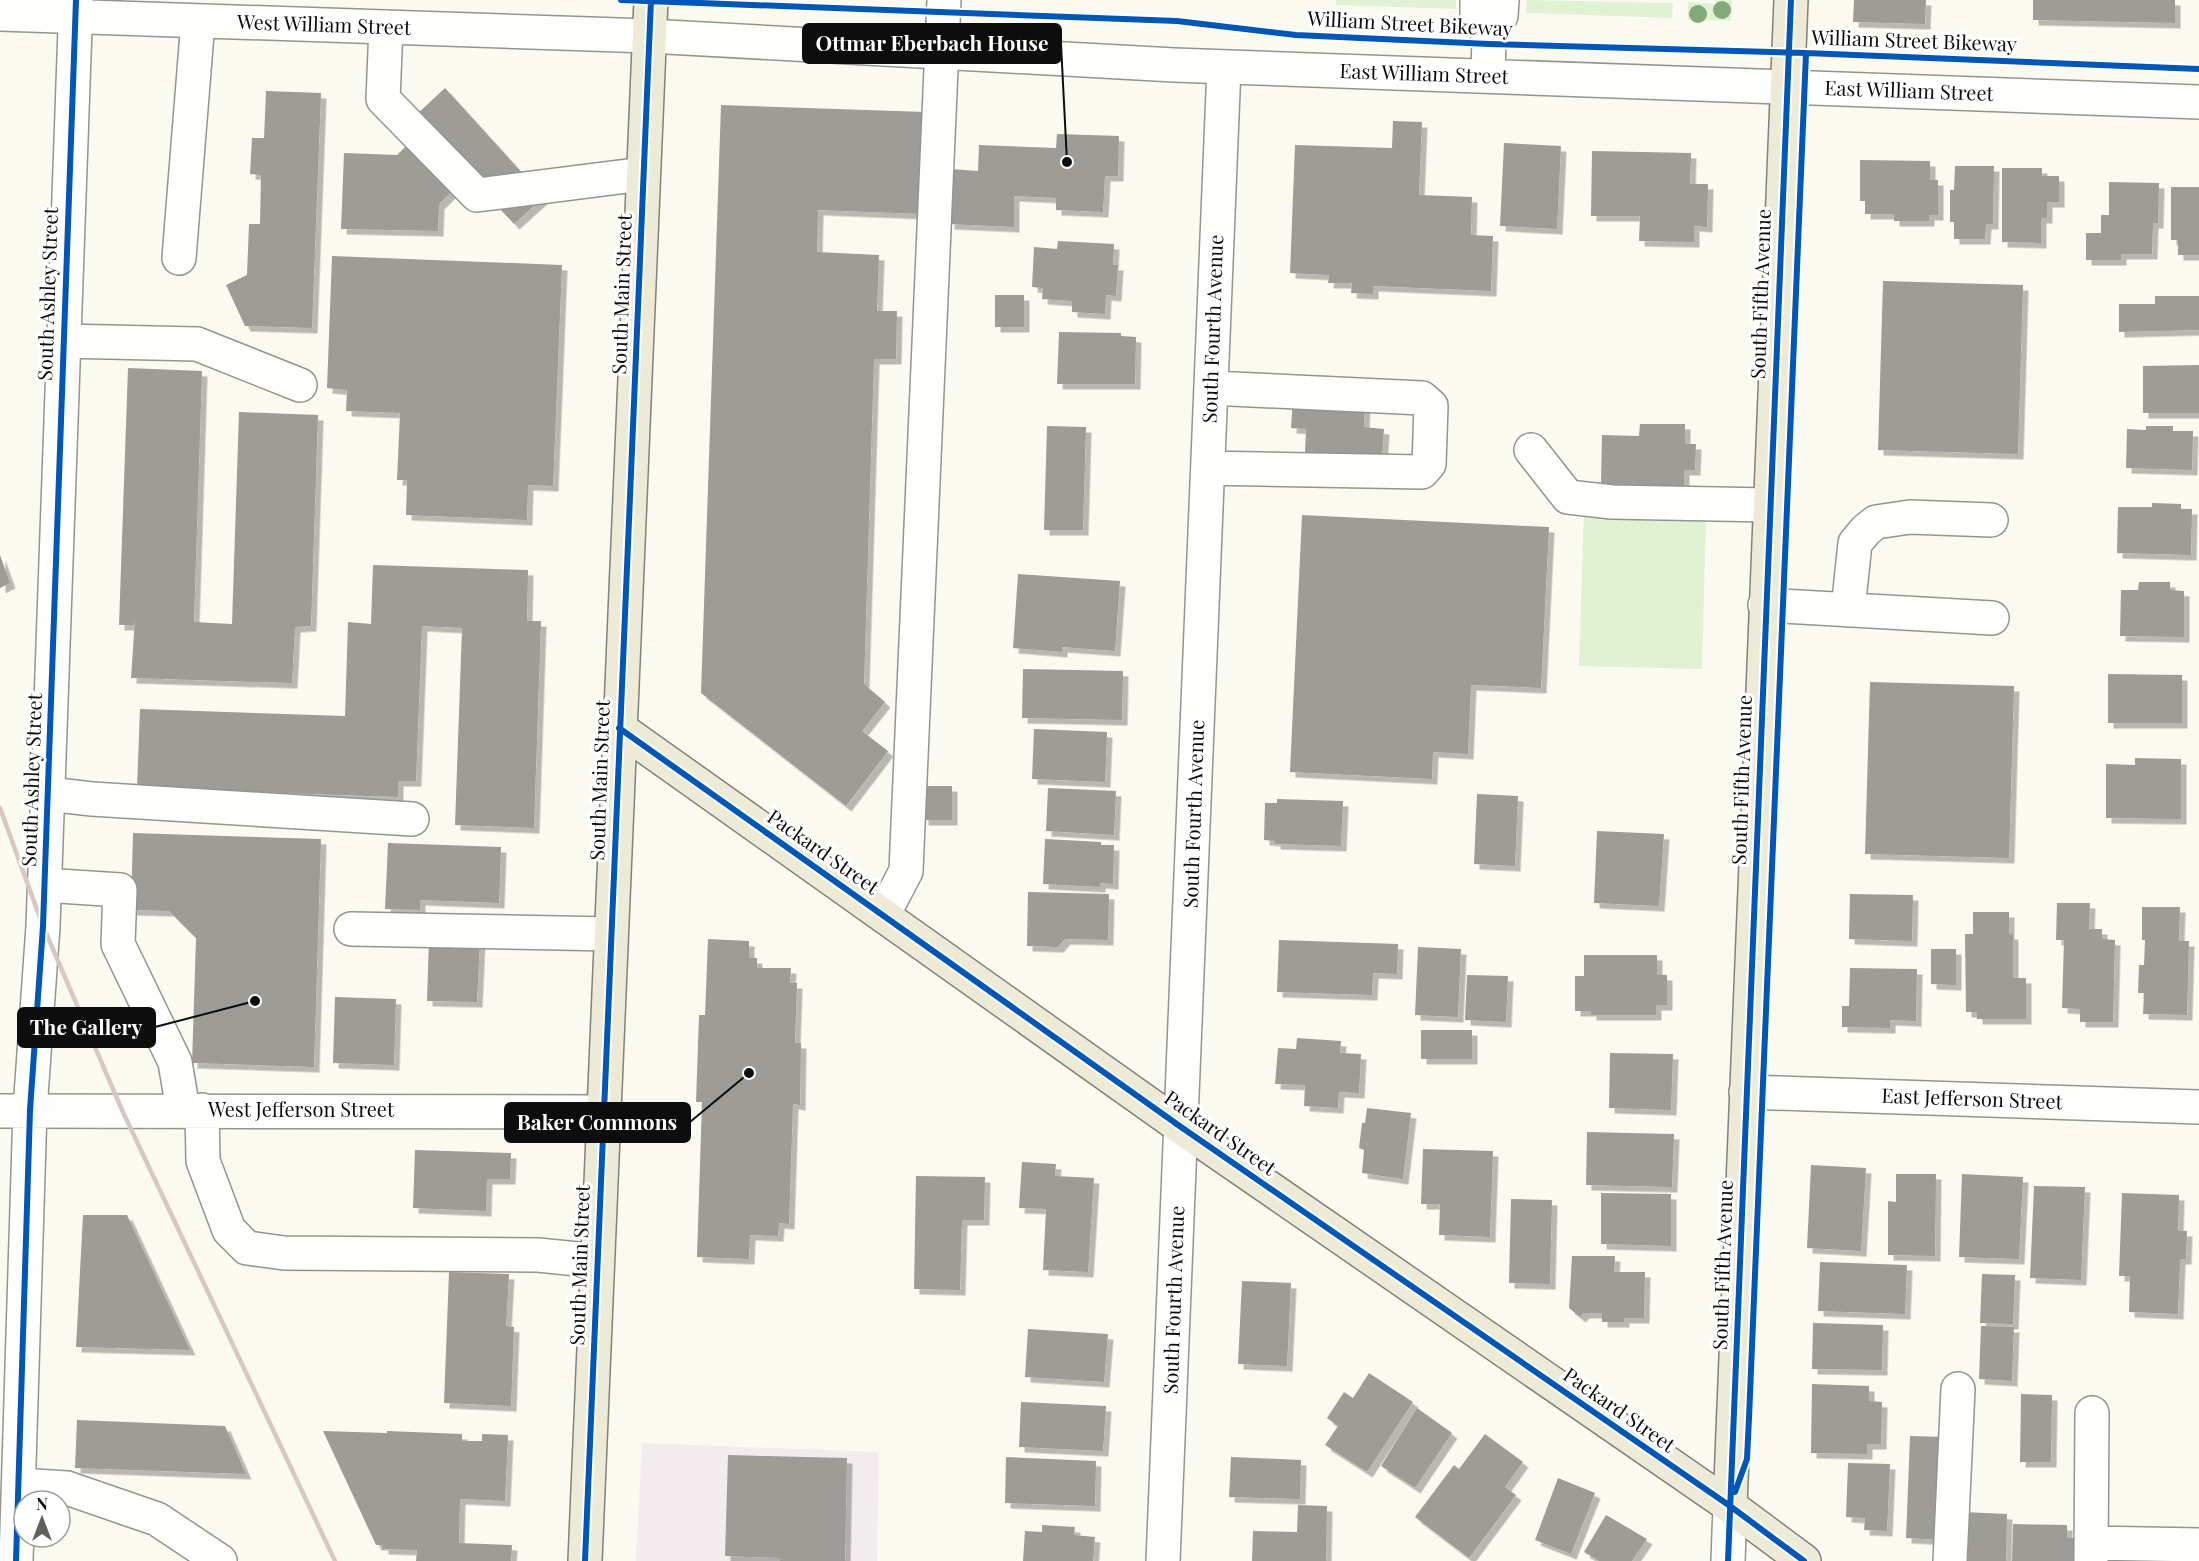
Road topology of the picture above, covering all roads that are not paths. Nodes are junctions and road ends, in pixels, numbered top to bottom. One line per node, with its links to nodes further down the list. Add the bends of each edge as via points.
1 (651, 0): 12 (main road, South Main Street)
2 (944, 0): 13 (street)
3 (1477, 0): 11 (street, via 1477,15)
4 (1502, 0): 11 (street, via 1501,16)
5 (1791, 0): 16 (main road, South Fifth Avenue)
6 (75, 8): 8 (street, West William Street); 9 (street, West William Street); 20 (street, South Ashley Street)
7 (348, 13): 9 (street, West William Street); 10 (street, West William Street)
8 (0, 14)
9 (198, 21): 19 (street)
10 (386, 27): 12 (street, West William Street); 18 (street, via 383,99 477,195)
11 (1489, 35): 15 (street)
12 (649, 36): 13 (street, East William Street); 18 (main road, South Main Street)
13 (941, 53): 14 (street, East William Street); 34 (street, via 906,871)
14 (1224, 67): 15 (street, East William Street); 22 (street, South Fourth Avenue)
15 (1488, 76): 16 (street, East William Street)
16 (1787, 86): 17 (street, East William Street); 25 (main road, South Fifth Avenue)
17 (2199, 102)
18 (643, 174): 30 (main road, South Main Street)
19 (179, 258)
20 (63, 341): 21 (street, via 197,344); 31 (street, South Ashley Street)
21 (300, 385)
22 (1211, 388): 24 (street, South Fourth Avenue); 24 (street, via 1422,398 1431,406 1429,464 1422,472)
23 (1531, 450): 25 (street, via 1568,497 1612,502)
24 (1208, 468): 42 (street, South Fourth Avenue)
25 (1769, 505): 27 (main road, South Fifth Avenue)
26 (1991, 520): 28 (street, via 1910,517 1876,522 1855,543)
27 (1765, 605): 28 (street); 37 (main road, South Fifth Avenue)
28 (1848, 610): 29 (street)
29 (1992, 618)
30 (619, 728): 34 (main road, Packard Street); 36 (main road, South Main Street)
31 (48, 795): 32 (street); 33 (street, South Ashley Street)
32 (412, 819)
33 (44, 885): 39 (street, South Ashley Street); 40 (street, via 126,891 118,944 176,1062)
34 (883, 915): 42 (main road, Packard Street)
35 (351, 929): 36 (street)
36 (610, 934): 41 (main road, South Main Street)
37 (1746, 1092): 38 (street, East Jefferson Street); 47 (main road, South Fifth Avenue)
38 (2199, 1107)
39 (15, 1110): 40 (street, West Jefferson Street); 46 (street, South Ashley Street)
40 (192, 1110): 41 (street, West Jefferson Street); 43 (street, via 203,1161 229,1230 247,1248 284,1253 538,1255)
41 (603, 1112): 43 (main road, South Main Street)
42 (1181, 1127): 47 (main road, Packard Street); 53 (street, South Fourth Avenue)
43 (597, 1261): 52 (main road, South Main Street)
44 (1958, 1389): 56 (street)
45 (2092, 1413): 49 (street)
46 (19, 1485): 50 (street, South Ashley Street); 51 (street, via 66,1488 157,1519)
47 (1730, 1506): 54 (street, South Fifth Avenue); 55 (main road, Packard Street)
48 (2199, 1545): 49 (street)
49 (2091, 1552)
50 (16, 1561)
51 (220, 1561)
52 (585, 1561)
53 (1163, 1561)
54 (1728, 1561)
55 (1804, 1561)
56 (1950, 1561)

